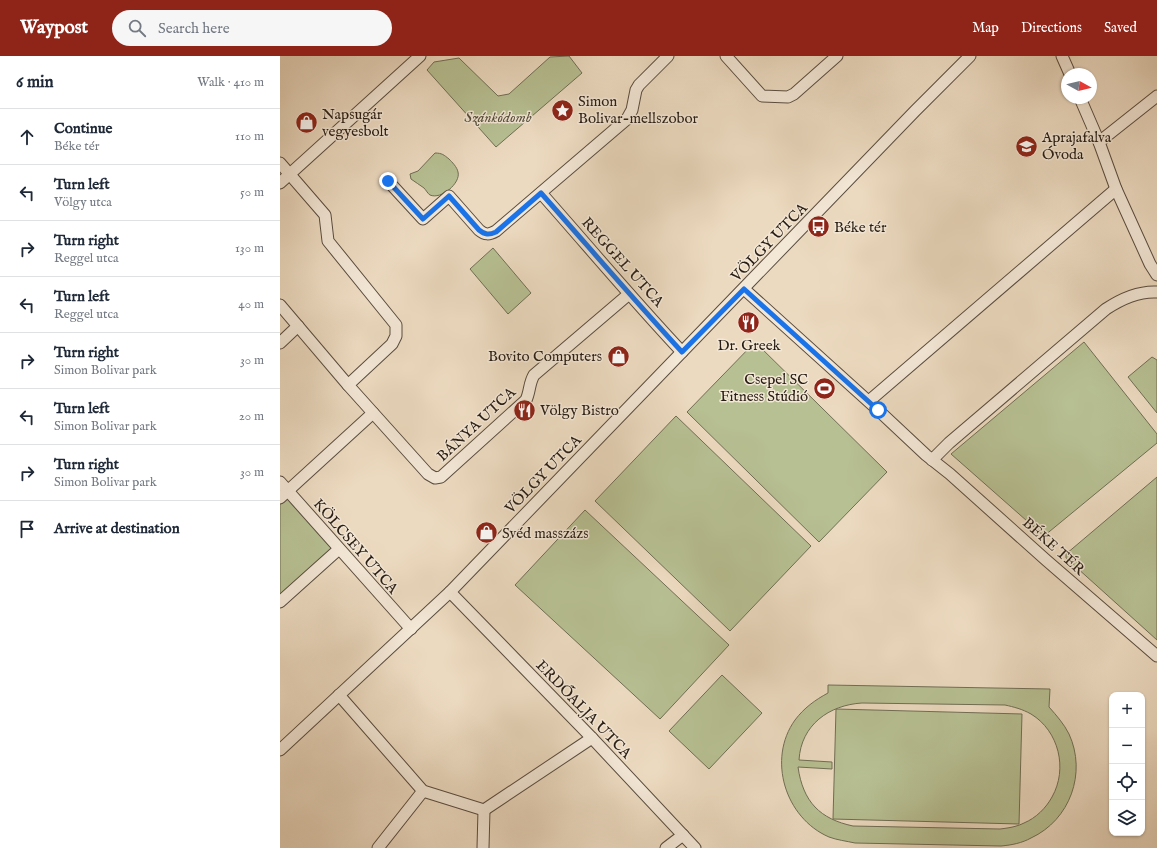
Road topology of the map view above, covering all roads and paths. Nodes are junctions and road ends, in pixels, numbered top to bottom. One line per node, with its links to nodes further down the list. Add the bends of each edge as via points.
1 (420, 56): 12 (street)
2 (668, 56): 16 (street, via 639,85 627,119)
3 (726, 56): 4 (street, via 762,96 788,97)
4 (837, 56)
5 (970, 56): 18 (street, VÖLGY UTCA)
6 (1062, 56): 7 (street)
7 (1067, 68)
8 (1157, 96): 10 (street)
9 (1083, 104): 10 (street)
10 (1099, 142): 15 (street)
11 (280, 163): 12 (street)
12 (290, 174): 14 (street); 25 (street, via 325,215 328,241 396,325 396,336 392,344)
13 (388, 181): 16 (street, via 423,219 449,196 479,230 490,234 496,232)
14 (280, 183)
15 (1116, 189): 17 (street); 26 (street)
16 (541, 193): 20 (street, REGGEL UTCA)
17 (1157, 275)
18 (744, 289): 24 (street, VÖLGY UTCA); 26 (street, BÉKE TÉR)
19 (1157, 292): 28 (street, via 1135,294 1106,309)
20 (629, 294): 24 (street, REGGEL UTCA); 27 (street, BÁNYA UTCA, via 534,375 530,380 526,400 441,477 435,478 428,474)
21 (280, 305): 22 (street, BÁNYA UTCA)
22 (298, 326): 23 (street); 25 (street, BÁNYA UTCA)
23 (280, 343)
24 (682, 352): 32 (street, VÖLGY UTCA)
25 (348, 385): 27 (street, BÁNYA UTCA)
26 (868, 401): 28 (street, BÉKE TÉR)
27 (373, 413): 30 (street)
28 (932, 460): 35 (street, BÉKE TÉR)
29 (280, 482): 30 (street, KÖLCSEY UTCA)
30 (284, 494): 31 (street, KÖLCSEY UTCA)
31 (339, 549): 33 (street); 34 (street, KÖLCSEY UTCA)
32 (450, 592): 34 (street, VÖLGY UTCA); 37 (street, ERDŐALJA UTCA)
33 (280, 602)
34 (411, 629): 36 (street, VÖLGY UTCA)
35 (1157, 656)
36 (339, 695): 38 (street, VÖLGY UTCA); 39 (street)
37 (592, 738): 40 (street); 41 (street, ERDŐALJA UTCA)
38 (280, 750)
39 (424, 791): 40 (street); 42 (street)
40 (484, 810): 43 (street)
41 (683, 835): 44 (street); 45 (street, ERDŐALJA UTCA)
42 (378, 848)
43 (483, 848)
44 (666, 848)
45 (695, 848)

